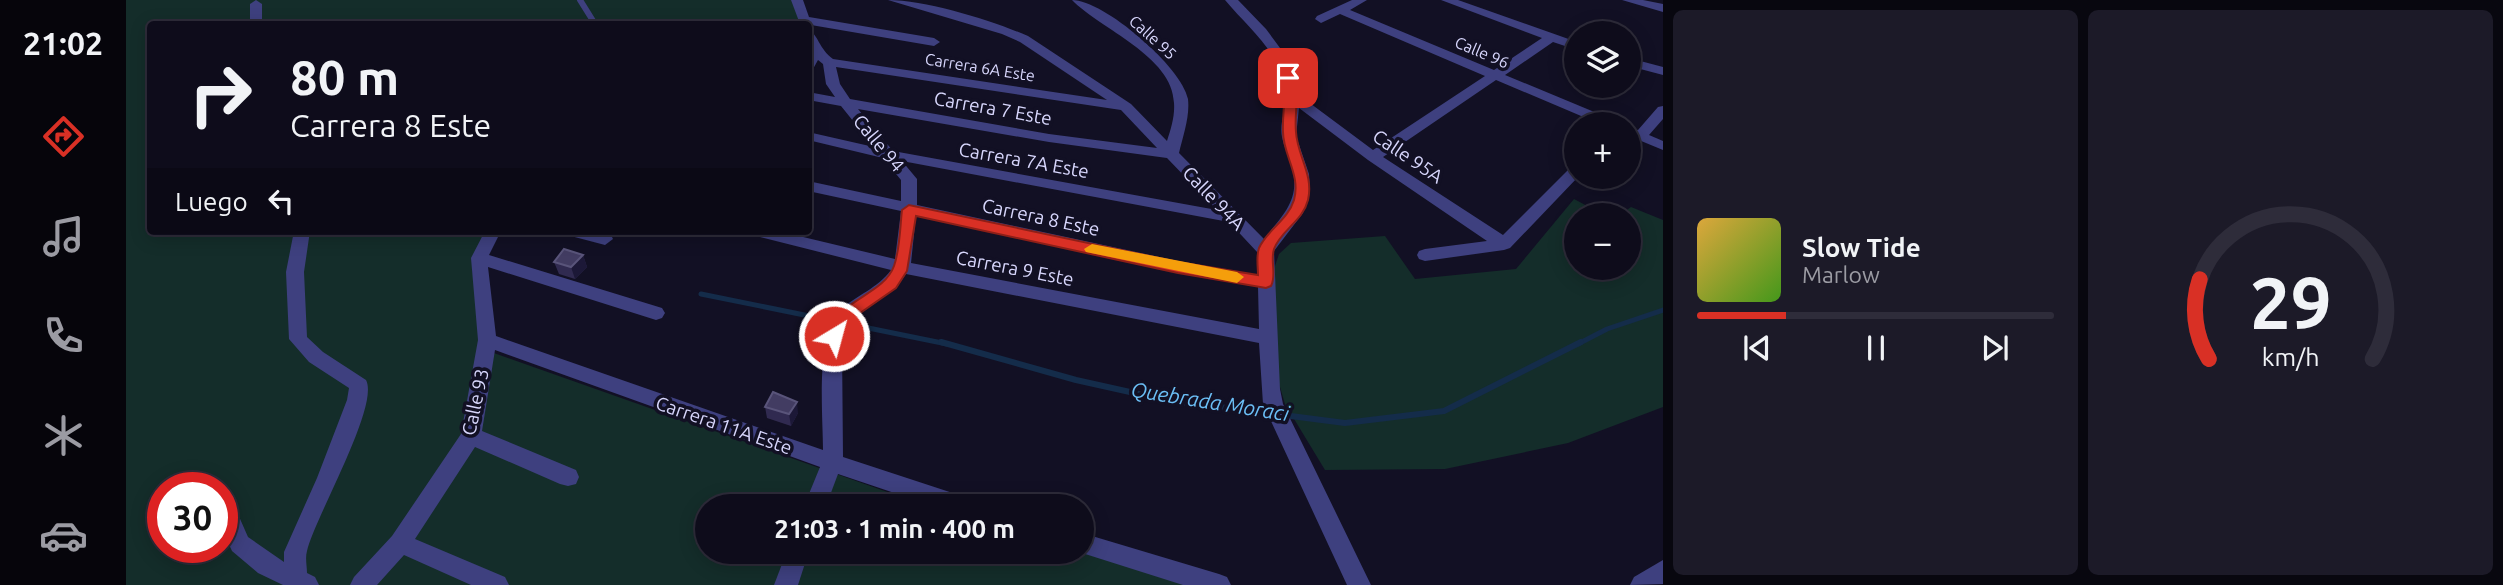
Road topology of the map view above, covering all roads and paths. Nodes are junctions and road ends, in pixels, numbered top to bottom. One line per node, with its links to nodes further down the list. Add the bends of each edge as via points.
1 (580, 0): 15 (lane)
2 (797, 0): 16 (street)
3 (894, 0): 29 (street, Calle 94A, via 1024,39)
4 (1078, 0): 37 (street, Calle 95, via 1114,23 1172,75 1181,99)
5 (1231, 0): 27 (street, via 1267,37 1284,66)
6 (1361, 0): 12 (street)
7 (1447, 0): 9 (street)
8 (1628, 0): 11 (street)
9 (1465, 3): 18 (street)
10 (256, 4): 14 (street)
11 (1663, 8)
12 (1340, 10): 13 (street); 25 (street, Calle 96)
13 (1321, 19)
14 (256, 21)
15 (593, 21)
16 (804, 21)
17 (812, 27): 20 (street)
18 (1552, 37): 19 (street); 25 (street)
19 (1564, 41)
20 (934, 42)
21 (812, 43): 22 (street)
22 (818, 60): 28 (street, Calle 94); 29 (street, Carrera 6A Este)
23 (1641, 65): 24 (street)
24 (1663, 71)
25 (1492, 75): 31 (street, Calle 96); 38 (street)
26 (812, 97): 28 (street, Carrera 7 Este)
27 (1293, 97): 38 (street, Calle 95A); 49 (street, via 1289,133 1301,169 1301,199)
28 (845, 102): 36 (street, Calle 94); 37 (street, Carrera 7 Este, via 1049,138)
29 (1126, 107): 37 (street, Calle 94A)
30 (1663, 110): 32 (street)
31 (1583, 112)
32 (1641, 129)
33 (812, 137): 36 (street, Carrera 7A Este)
34 (1641, 137): 35 (street)
35 (1663, 146)
36 (887, 154): 41 (street, Calle 94, via 909,179); 42 (street, Carrera 7A Este)
37 (1172, 154): 42 (street, Calle 94A)
38 (1373, 157): 48 (street, Calle 95A)
39 (1564, 182): 48 (street)
40 (812, 187): 41 (street, Carrera 8 Este)
41 (909, 210): 52 (street, Calle 94); 53 (street, Carrera 8 Este)
42 (1234, 218): 49 (street, Calle 94A)
43 (301, 235): 67 (street, via 295,272 298,339 316,357 359,385 328,478 295,552)
44 (491, 235): 51 (street)
45 (589, 235): 47 (street)
46 (772, 235): 52 (street, Carrera 9 Este)
47 (605, 239)
48 (1504, 244): 50 (street)
49 (1266, 251): 53 (street)
50 (1425, 255)
51 (479, 258): 54 (street); 56 (street, Calle 93)
52 (902, 267): 55 (street, Carrera 9 Este); 58 (street, via 890,284 842,320 833,345)
53 (1266, 282): 55 (street)
54 (656, 313)
55 (1268, 338): 72 (street, via 1273,404)
56 (487, 340): 57 (street, Calle 93); 58 (street, Carrera 11A Este)
57 (471, 436): 59 (street); 63 (street, Calle 93)
58 (833, 461): 60 (street); 61 (street, Carrera 11A Este)
59 (568, 477)
60 (821, 494)
61 (928, 494)
62 (238, 539): 67 (street, via 266,565)
63 (400, 543): 68 (street, Calle 93); 69 (street)
64 (1094, 547): 71 (street)
65 (793, 564): 70 (street)
66 (1663, 571): 73 (street)
67 (301, 582)
68 (362, 585)
69 (497, 585)
70 (786, 585)
71 (1219, 585)
72 (1359, 585)
73 (1642, 585)

